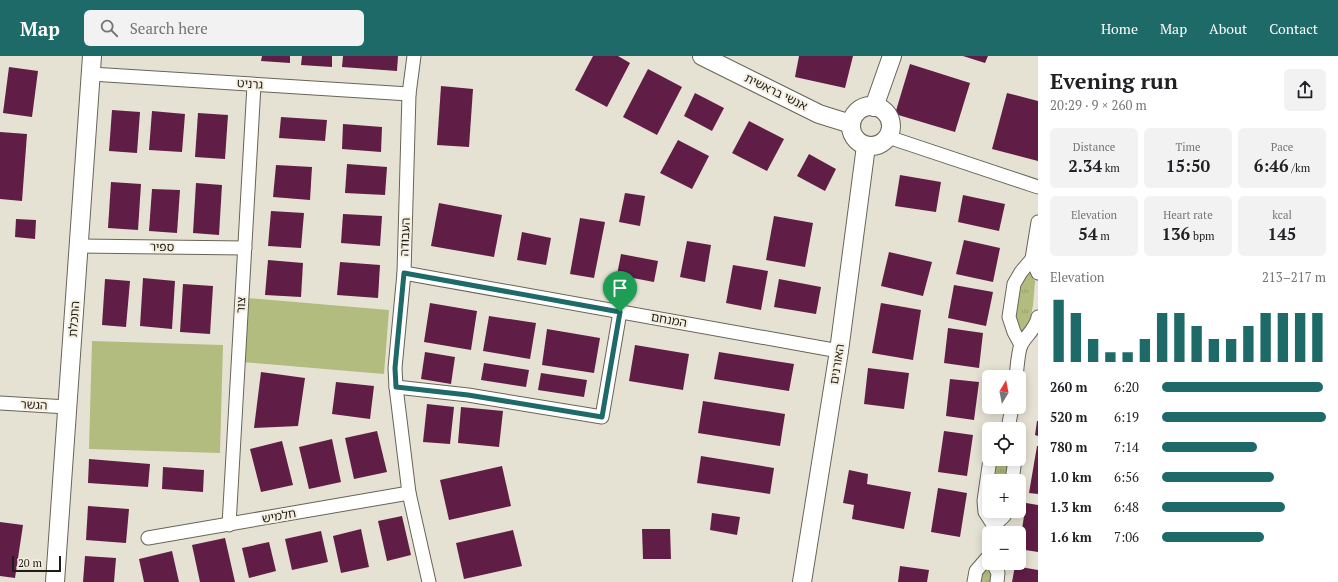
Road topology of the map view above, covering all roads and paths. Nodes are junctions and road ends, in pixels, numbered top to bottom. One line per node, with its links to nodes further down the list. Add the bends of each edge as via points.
1 (92, 56): 5 (street, התכלת)
2 (414, 56): 7 (street, העבודה)
3 (702, 56): 9 (street, אנשי בראשית, via 819,114)
4 (892, 56): 8 (street)
5 (91, 74): 6 (street, גרניט); 14 (street, התכלת)
6 (254, 84): 7 (street, גרניט); 15 (street, צור)
7 (409, 94): 17 (street, העבודה)
8 (874, 107): 9 (street, via 859,110); 10 (street, via 888,117 891,124)
9 (851, 124): 11 (street, via 855,139)
10 (888, 137): 11 (street, via 878,145); 12 (street)
11 (866, 146): 22 (street, האורנים)
12 (1038, 188)
13 (1038, 222): 16 (street)
14 (79, 246): 15 (street, ספיר); 26 (street, התכלת)
15 (245, 248): 30 (street, צור)
16 (1032, 259): 18 (street); 21 (street, via 1014,284 1009,317)
17 (404, 273): 19 (street, המנחם); 24 (street, העבודה, via 395,368)
18 (1038, 273)
19 (620, 312): 22 (street, המנחם); 24 (street, via 602,417 468,395)
20 (1038, 317): 21 (street)
21 (1021, 345): 23 (street)
22 (839, 351): 38 (street, האורנים)
23 (1017, 370)
24 (396, 387): 28 (street, העבודה)
25 (0, 403): 26 (street, הגשר)
26 (67, 407): 36 (street, התכלת)
27 (989, 466): 31 (street, via 984,501 985,512)
28 (409, 493): 30 (street, חלמיש); 37 (street, העבודה)
29 (1003, 518): 32 (street)
30 (229, 525): 33 (street, חלמיש)
31 (992, 526)
32 (996, 526)
33 (148, 538)
34 (982, 564): 39 (street, via 976,571)
35 (996, 570): 40 (street)
36 (55, 582)
37 (429, 582)
38 (802, 582)
39 (974, 582)
40 (997, 582)

